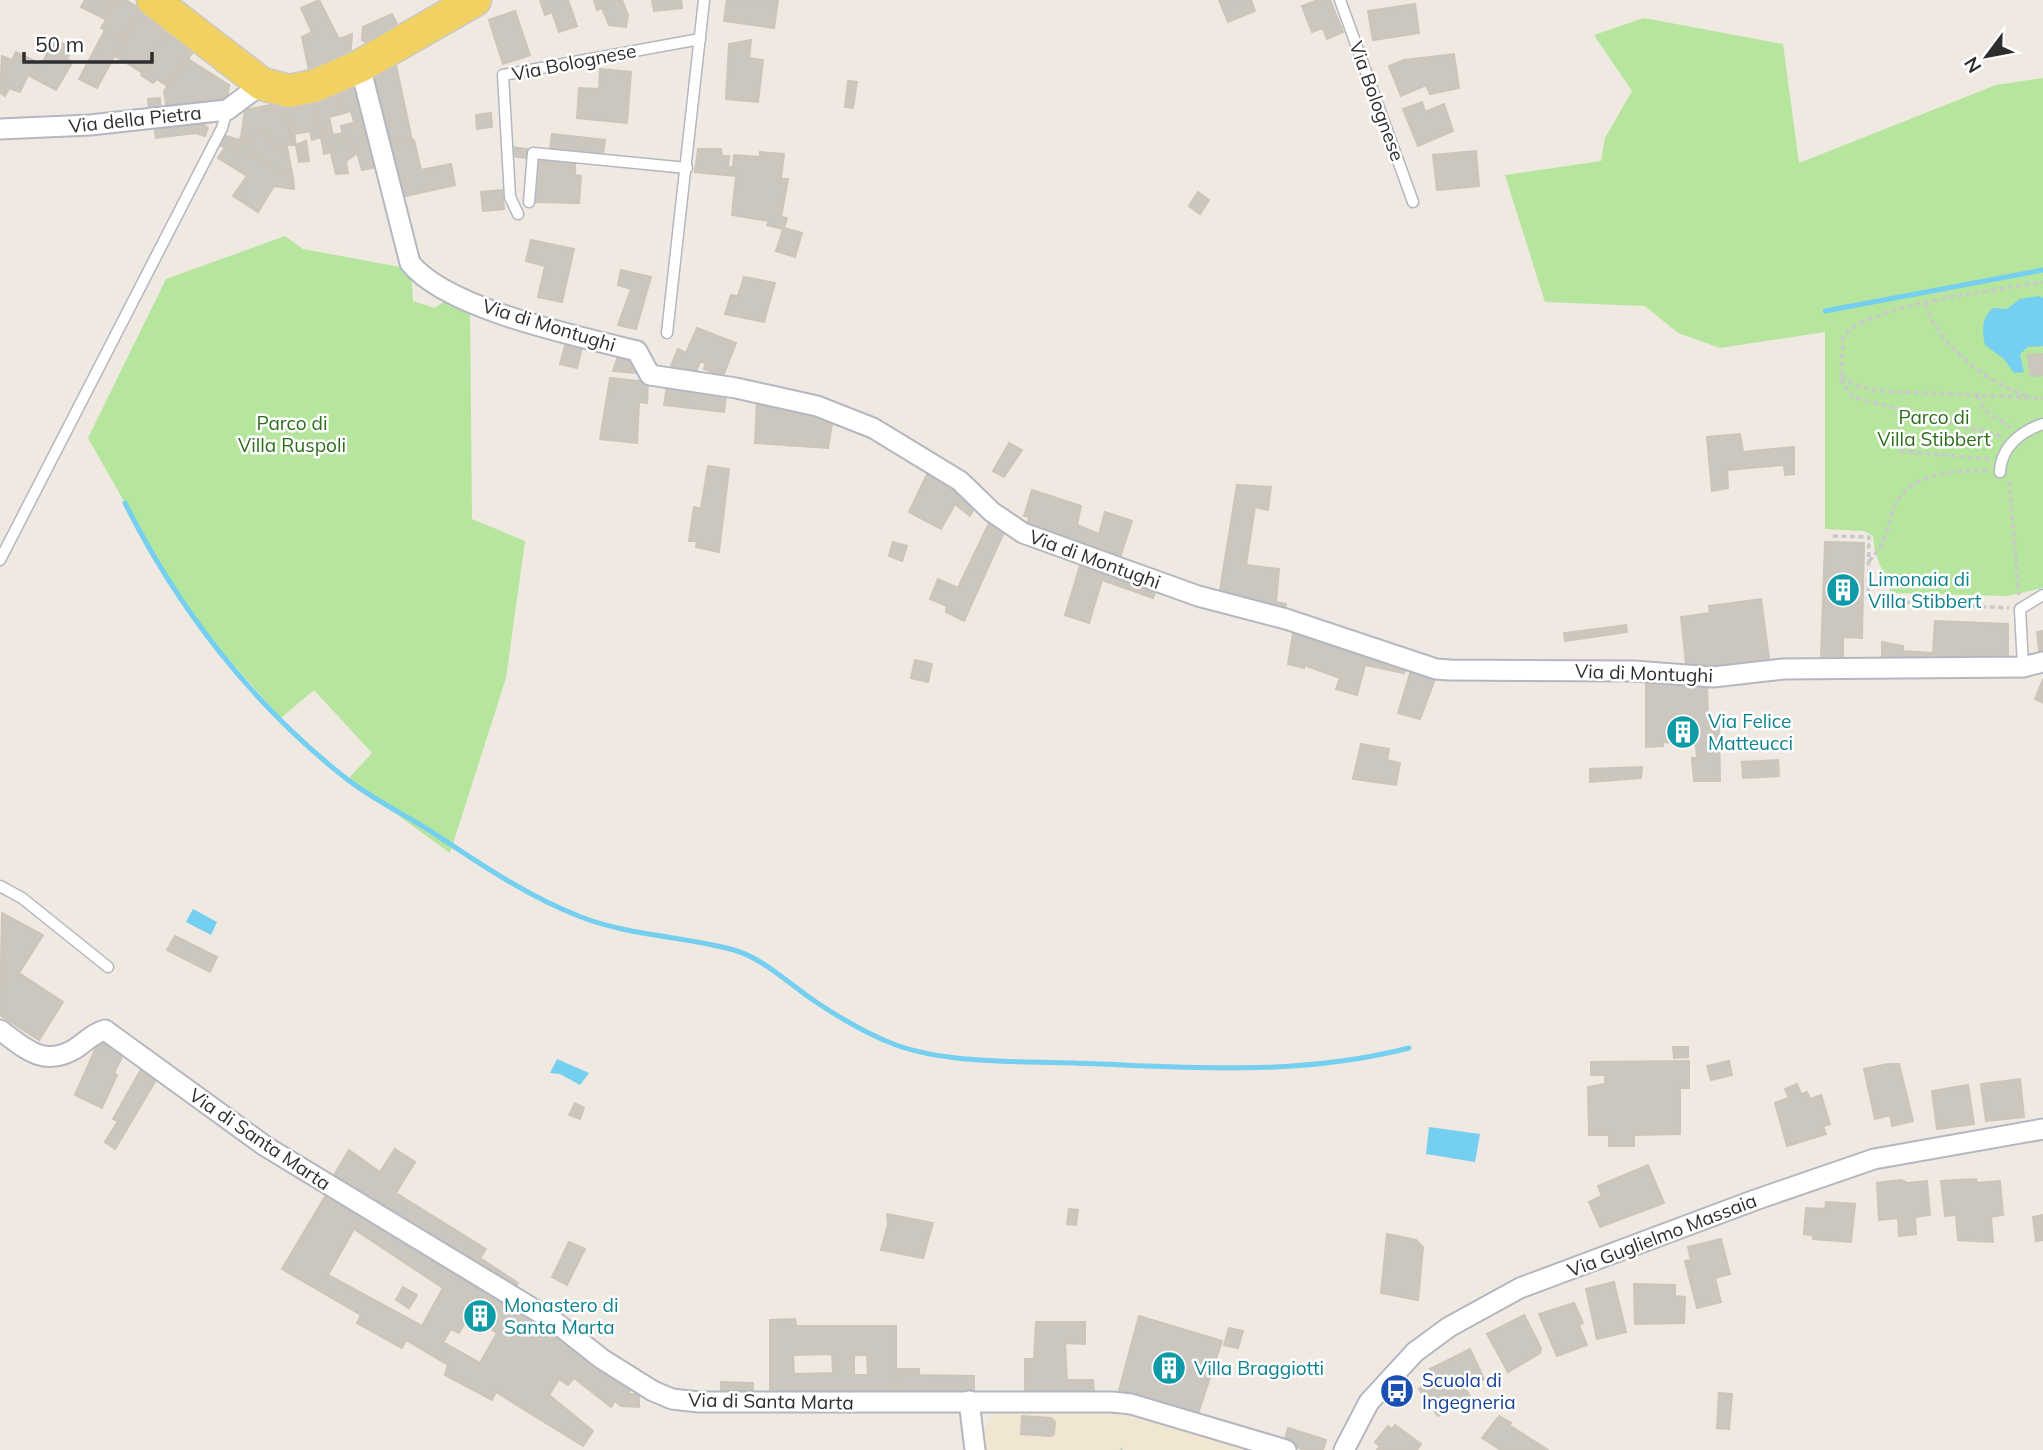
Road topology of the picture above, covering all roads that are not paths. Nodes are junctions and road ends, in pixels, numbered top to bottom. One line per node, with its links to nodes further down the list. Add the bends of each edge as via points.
1 (153, 0): 7 (main road)
2 (475, 0): 6 (main road)
3 (704, 0): 5 (lane)
4 (1340, 0): 12 (lane, Via Bolognese)
5 (700, 38): 10 (lane); 13 (lane, Via Bolognese, via 503,75 510,197)
6 (359, 66): 7 (main road, via 301,90 275,90); 20 (street, Via di Montughi, via 410,263 418,273 505,315 637,351 650,375 817,406 873,428 960,481 992,512 1023,533 1198,596 1286,619 1436,669 1634,671 1713,677 1783,669)
7 (262, 84): 8 (street, Via della Pietra)
8 (227, 110): 9 (street, Via della Pietra, via 90,125); 17 (lane, via 222,128)
9 (0, 129)
10 (687, 168): 11 (lane, via 533,153); 14 (lane)
11 (528, 202)
12 (1413, 202)
13 (518, 214)
14 (667, 333)
15 (2043, 424): 16 (lane, via 2013,442 2001,460)
16 (2004, 472)
17 (0, 560)
18 (2043, 595): 20 (lane, via 2020,609)
19 (2043, 662): 20 (street, Via di Montughi)
20 (2023, 667)
21 (0, 887): 22 (lane, via 22,898)
22 (108, 967)
23 (0, 1030): 25 (street, Via di Santa Marta, via 38,1057 47,1058 75,1049 91,1034 105,1030 265,1146 555,1322 602,1359 672,1399)
24 (2043, 1129): 28 (street, Via Guglielmo Massaia, via 1874,1159 1520,1289 1449,1326 1415,1352 1369,1402)
25 (969, 1401): 26 (street); 27 (street, Via di Santa Marta, via 1131,1404)
26 (975, 1450)
27 (1286, 1450)
28 (1344, 1450)

